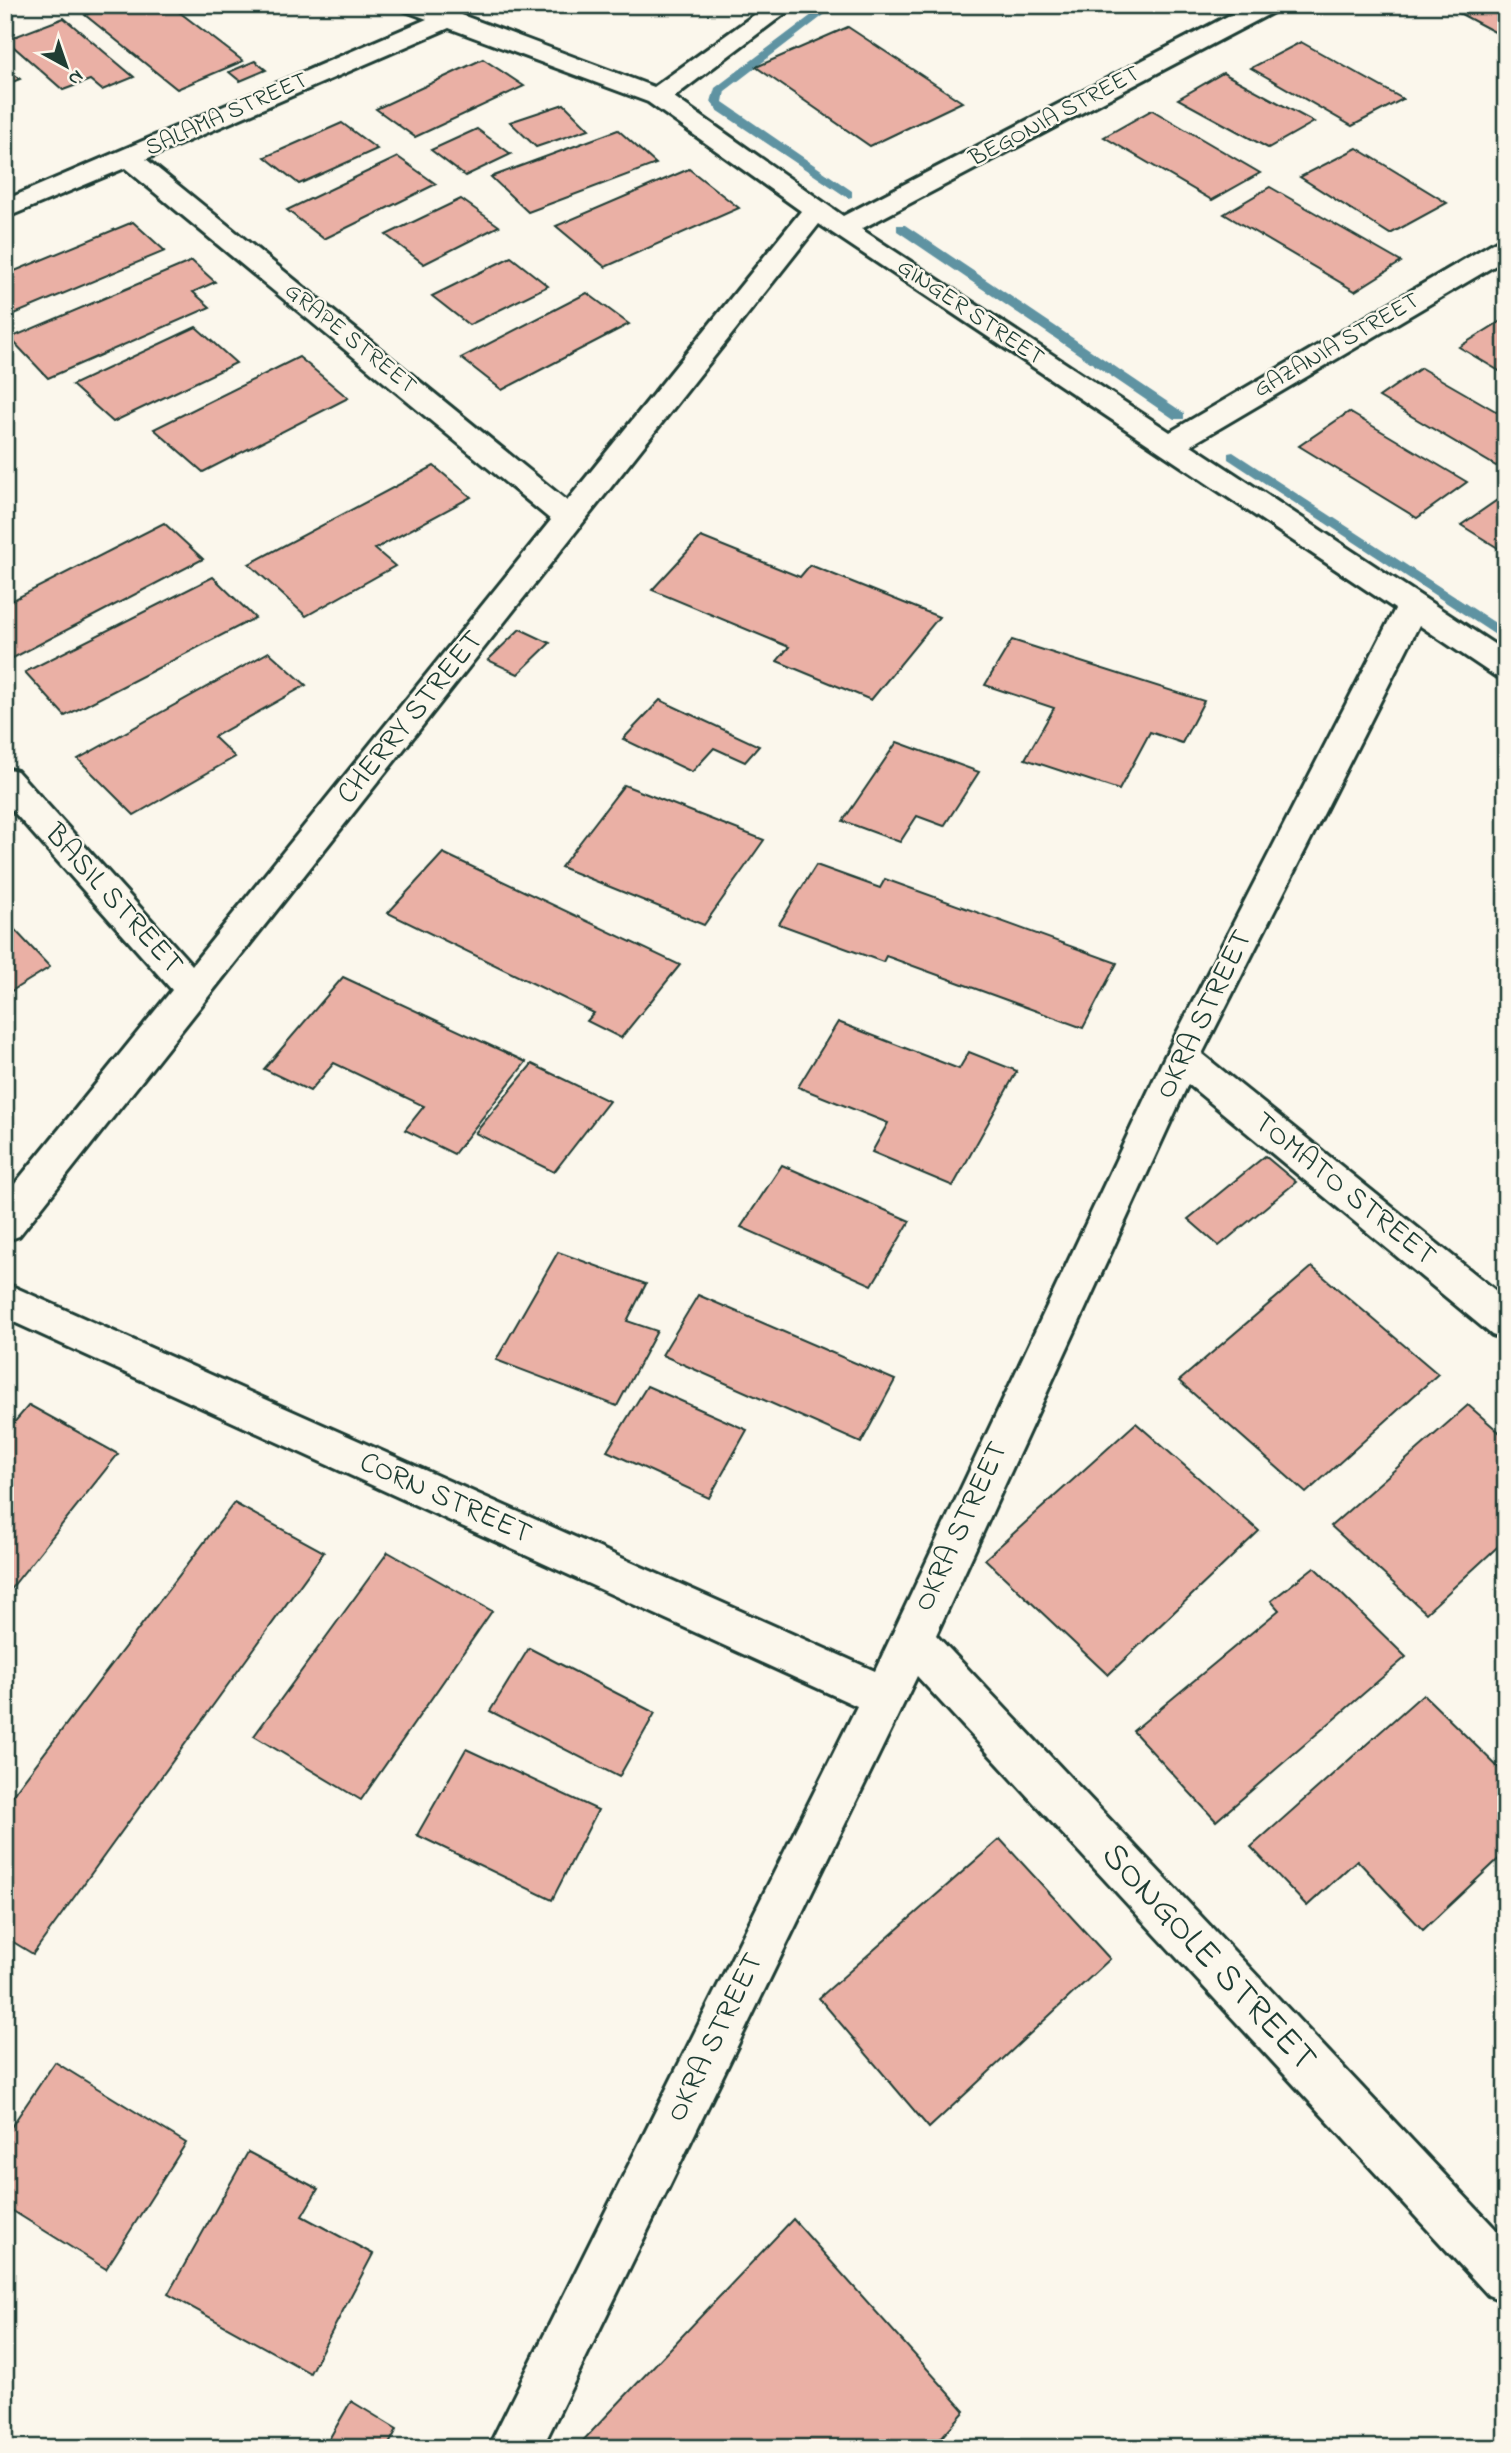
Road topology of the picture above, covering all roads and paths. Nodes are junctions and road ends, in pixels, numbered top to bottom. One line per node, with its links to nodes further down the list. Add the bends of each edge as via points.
1 (412, 5): 4 (street, GINGER STREET)
2 (784, 5): 5 (street)
3 (1268, 5): 9 (street, BEGONIA STREET)
4 (448, 19): 5 (street, GINGER STREET); 6 (street, SALAMA STREET)
5 (657, 97): 8 (street, GINGER STREET)
6 (129, 158): 7 (street, SALAMA STREET); 12 (street, GRAPE STREET)
7 (5, 210)
8 (816, 210): 9 (street, GINGER STREET); 12 (street, CHERRY STREET)
9 (842, 228): 11 (street, GINGER STREET)
10 (1506, 247): 11 (street, GAZANIA STREET)
11 (1168, 445): 13 (street, GINGER STREET)
12 (571, 520): 16 (street, CHERRY STREET)
13 (1412, 607): 14 (street, GINGER STREET); 17 (street, OKRA STREET)
14 (1506, 668)
15 (5, 779): 16 (street, BASIL STREET)
16 (193, 989): 18 (street, CHERRY STREET)
17 (1182, 1058): 20 (street, TOMATO STREET); 21 (street, OKRA STREET)
18 (5, 1225)
19 (5, 1300): 22 (street, CORN STREET)
20 (1506, 1323)
21 (910, 1638): 22 (street, OKRA STREET); 23 (street, SONGOLE STREET)
22 (885, 1698): 24 (street, OKRA STREET)
23 (1506, 2277)
24 (514, 2448)

